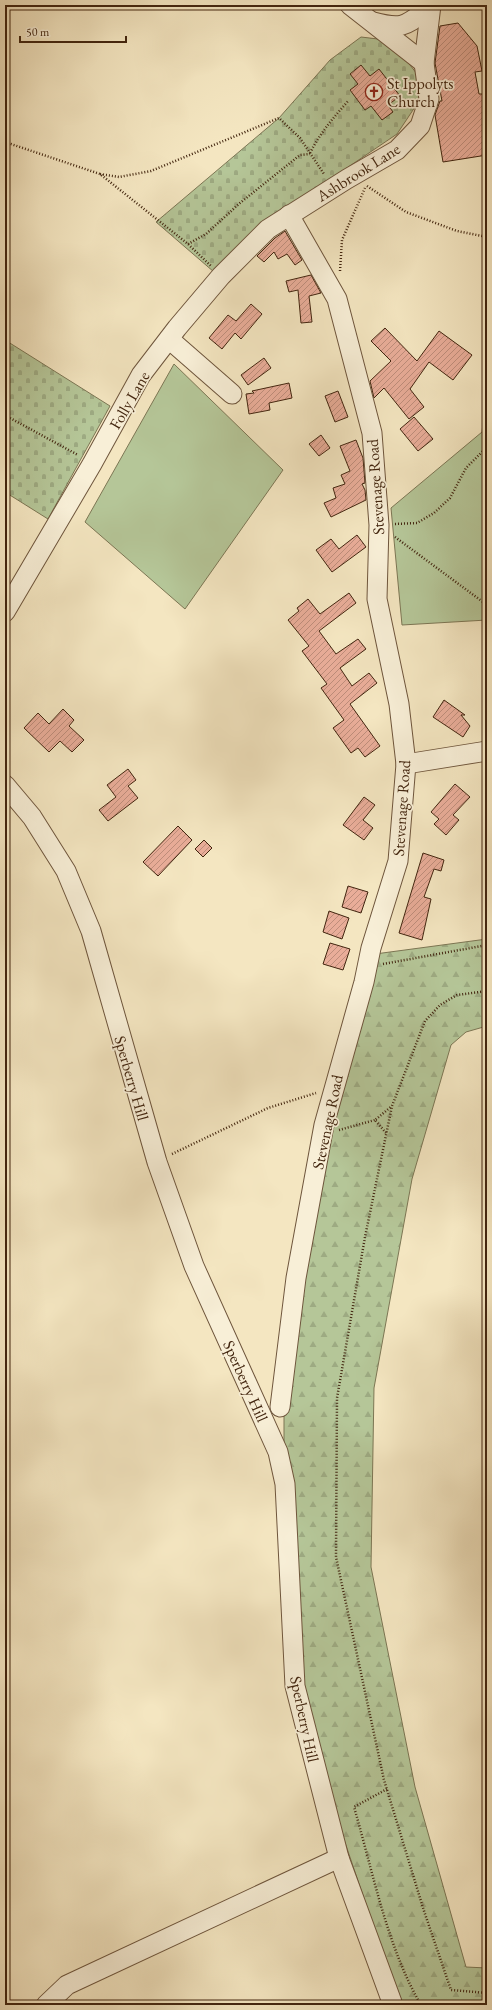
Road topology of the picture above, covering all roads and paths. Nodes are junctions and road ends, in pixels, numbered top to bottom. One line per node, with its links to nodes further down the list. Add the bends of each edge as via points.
1 (350, 5): 3 (street)
2 (430, 7): 3 (street, via 408,24 392,27); 4 (street, Ashbrook Lane)
3 (372, 21): 4 (street)
4 (424, 62): 9 (street, Ashbrook Lane, via 429,99 420,126 397,150)
5 (350, 100): 7 (path, via 329,123)
6 (5, 142): 8 (path)
7 (310, 154): 8 (path, via 300,138 279,118 151,171 119,177); 9 (path); 12 (path, via 300,155 206,234)
8 (100, 174): 12 (path)
9 (332, 188): 10 (street, Ashbrook Lane)
10 (289, 215): 13 (street, Folly Lane, via 268,230); 14 (street, Stevenage Road)
11 (487, 237): 14 (path, via 457,230 406,212 366,185 342,240)
12 (188, 244): 13 (path)
13 (221, 276): 15 (street, Folly Lane)
14 (337, 299): 20 (street, Stevenage Road, via 372,433)
15 (169, 339): 16 (street); 19 (street, Folly Lane, via 141,375)
16 (232, 394)
17 (10, 418): 19 (path)
18 (487, 447): 20 (path, via 466,468 450,498 434,513 417,523)
19 (92, 464): 22 (street, Folly Lane)
20 (379, 525): 21 (path); 24 (street, Stevenage Road, via 377,599 399,704)
21 (487, 605)
22 (5, 612)
23 (487, 751): 24 (street)
24 (406, 764): 29 (street, Stevenage Road, via 398,861 371,948)
25 (5, 785): 34 (street, Sperberry Hill, via 32,817 66,871 88,925)
26 (487, 945): 27 (path)
27 (377, 965)
28 (487, 991): 30 (path, via 457,995 440,1005 425,1021)
29 (334, 1087): 33 (street, Stevenage Road); 34 (path, via 268,1108)
30 (392, 1106): 31 (path); 32 (path)
31 (375, 1120): 32 (path); 33 (path)
32 (387, 1133): 36 (path, via 365,1237 337,1398 336,1557)
33 (324, 1134): 35 (street, Stevenage Road, via 296,1278)
34 (156, 1162): 37 (street, Sperberry Hill, via 194,1266 278,1452 285,1484 295,1686)
35 (280, 1407)
36 (387, 1789): 38 (path, via 451,1990); 41 (path, via 354,1807 394,1946)
37 (339, 1858): 39 (street, via 67,1985); 40 (street, Sperberry Hill)
38 (487, 1993)
39 (46, 2005)
40 (392, 2005)
41 (421, 2005)

